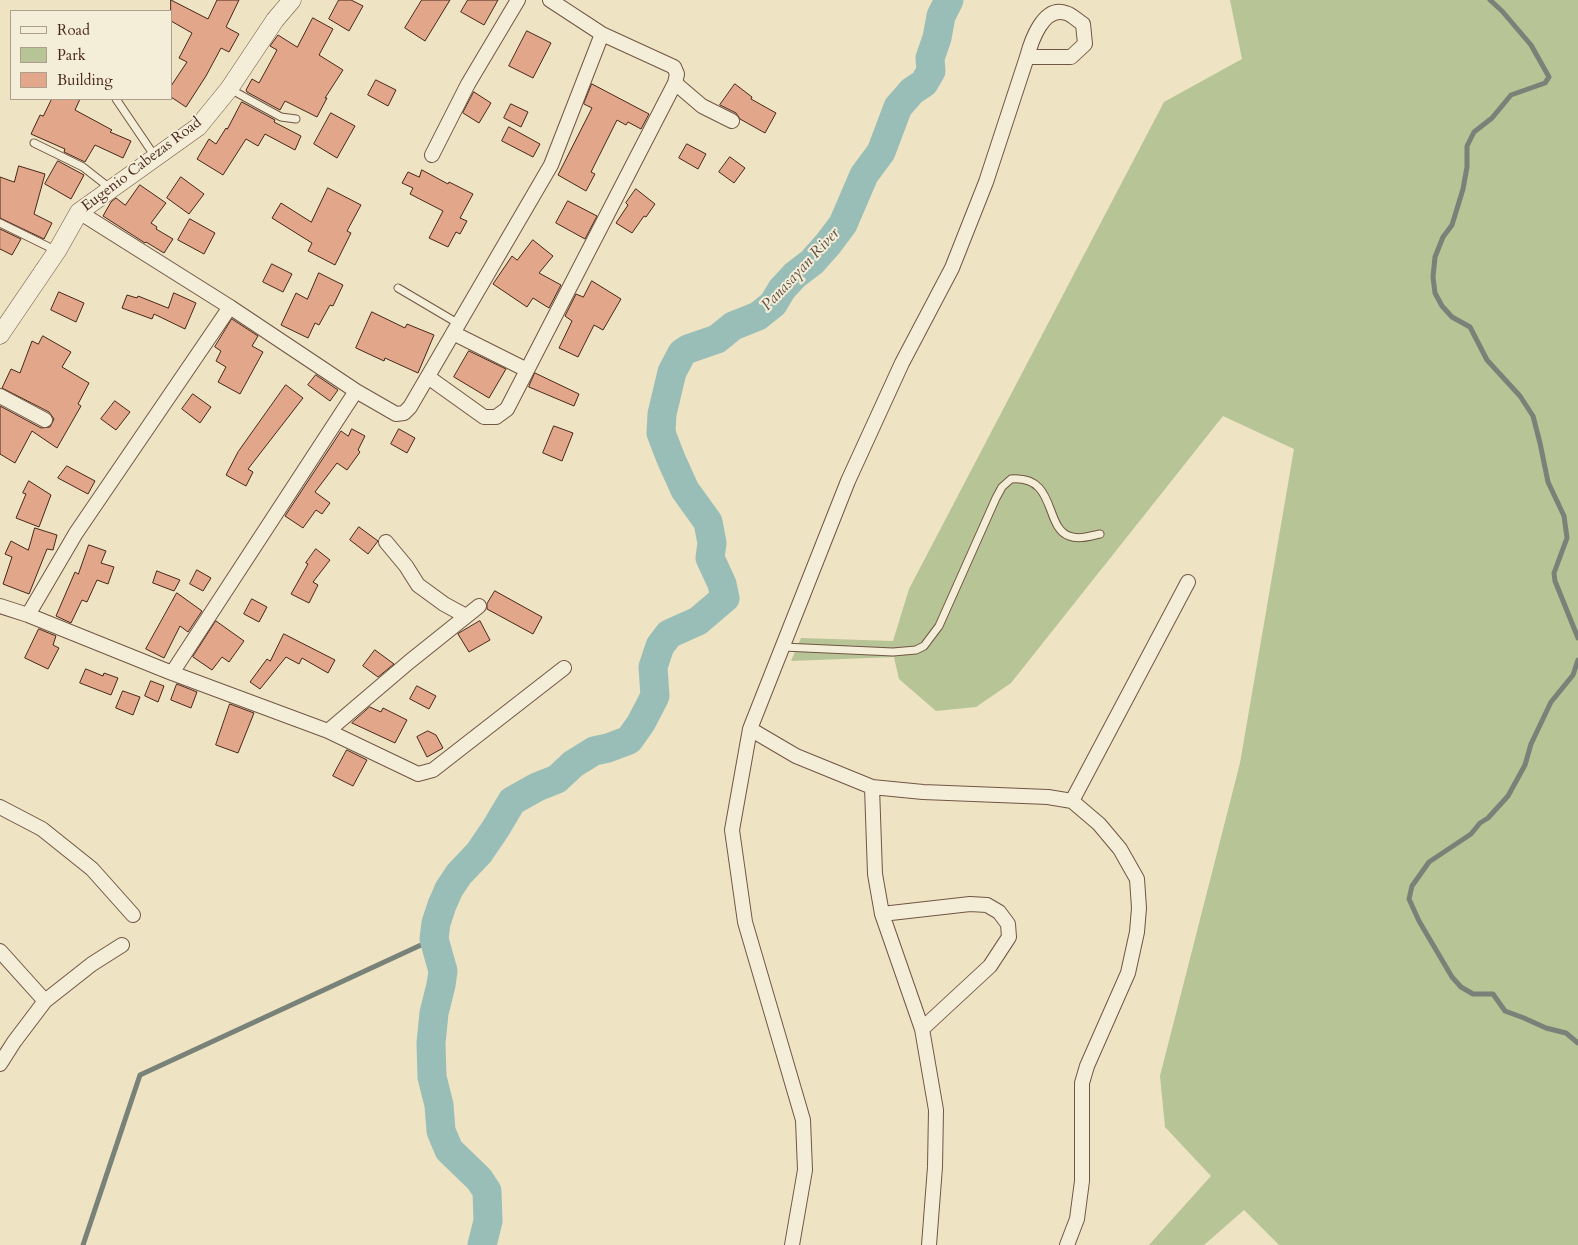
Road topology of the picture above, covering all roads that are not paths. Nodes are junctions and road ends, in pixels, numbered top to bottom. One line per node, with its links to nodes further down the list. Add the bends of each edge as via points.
1 (292, 0): 7 (street, Eugenio Cabezas Road)
2 (518, 0): 12 (street, via 468,84)
3 (550, 0): 4 (street)
4 (602, 34): 6 (street, via 674,67 678,74); 20 (street, via 550,165)
5 (1027, 57): 34 (street, via 986,182 952,268 902,363 848,481)
6 (675, 83): 10 (street, via 702,106); 22 (street)
7 (229, 89): 9 (lane, via 281,118); 13 (street, Eugenio Cabezas Road, via 198,127)
8 (117, 100): 13 (lane)
9 (296, 120)
10 (732, 122)
11 (34, 143): 14 (lane, via 83,167)
12 (432, 155)
13 (156, 158): 14 (street, Eugenio Cabezas Road)
14 (111, 190): 15 (street, Eugenio Cabezas Road)
15 (79, 212): 17 (street, Eugenio Cabezas Road); 19 (street)
16 (0, 223): 17 (lane)
17 (57, 251): 21 (street, Eugenio Cabezas Road)
18 (398, 288): 20 (lane)
19 (230, 306): 24 (street); 32 (street, via 76,533)
20 (456, 329): 22 (street); 23 (street)
21 (0, 335)
22 (527, 370): 23 (street, via 507,409 490,418)
23 (428, 377): 24 (street, via 410,406 400,414)
24 (356, 391): 36 (street)
25 (0, 396): 26 (street)
26 (45, 420)
27 (1100, 534): 34 (lane, via 1083,538 1069,536 1060,530 1035,484 1011,479 1002,486 939,626 924,646 905,652)
28 (386, 542): 33 (street, via 418,585)
29 (1188, 582): 40 (street)
30 (0, 606): 32 (street)
31 (479, 606): 33 (street)
32 (28, 615): 36 (street)
33 (466, 616): 38 (street)
34 (784, 647): 37 (street)
35 (564, 668): 38 (street, via 433,770 418,774)
36 (172, 672): 38 (street)
37 (750, 729): 39 (street, via 796,756); 49 (street, via 732,830 745,922 803,1120 804,1170)
38 (328, 731)
39 (872, 787): 40 (street); 42 (street, via 875,874)
40 (1072, 801): 51 (street, via 1099,824 1120,849 1137,879 1139,908 1128,973 1082,1083 1082,1182 1077,1219)
41 (0, 807): 43 (street, via 42,829 92,869)
42 (882, 914): 47 (street); 47 (street, via 987,905 999,912 1008,924 1009,937 990,966)
43 (133, 915)
44 (122, 945): 46 (street)
45 (0, 951): 46 (street)
46 (45, 1001): 48 (street)
47 (922, 1029): 50 (street, via 936,1110)
48 (0, 1064)
49 (792, 1245)
50 (929, 1245)
51 (1067, 1245)

